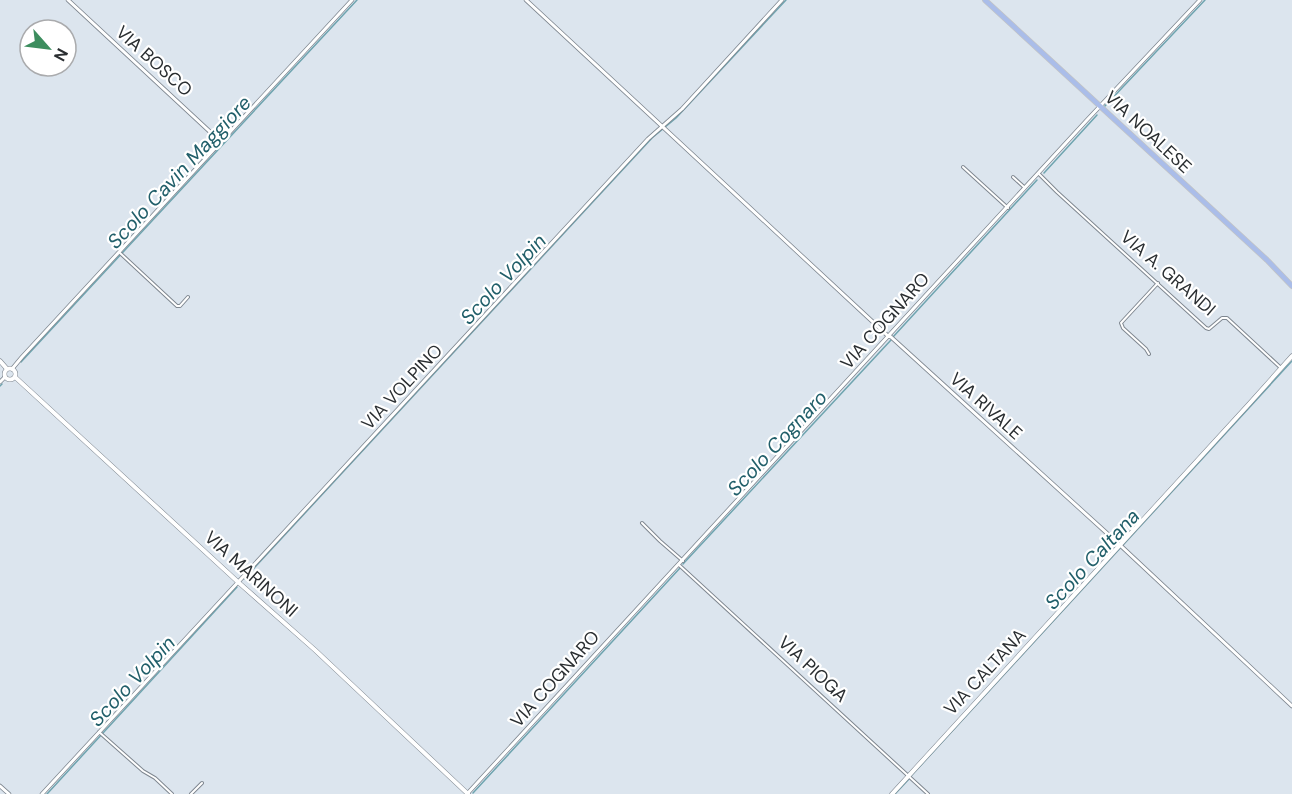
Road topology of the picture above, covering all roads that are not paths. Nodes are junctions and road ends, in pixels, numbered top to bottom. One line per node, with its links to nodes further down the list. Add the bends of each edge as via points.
1 (68, 0): 9 (street, VIA BOSCO)
2 (352, 0): 9 (street)
3 (526, 0): 8 (street, VIA RIVALE)
4 (782, 0): 8 (street, VIA VOLPINO)
5 (985, 0): 7 (main road, VIA NOALESE)
6 (1200, 0): 7 (street, VIA COGNARO)
7 (1100, 106): 11 (street, VIA COGNARO); 17 (main road, VIA NOALESE)
8 (664, 128): 19 (street, VIA RIVALE); 33 (street, VIA VOLPINO, via 641,147)
9 (221, 142): 15 (street)
10 (963, 167): 14 (street)
11 (1039, 174): 13 (street, VIA COGNARO); 16 (street, VIA A. GRANDI)
12 (1013, 177): 13 (street)
13 (1026, 188): 14 (street, VIA COGNARO)
14 (1008, 208): 19 (street, VIA COGNARO)
15 (121, 254): 18 (street, via 177,306); 25 (street)
16 (1158, 284): 20 (street, via 1121,323); 23 (street, VIA A. GRANDI, via 1206,328 1227,318)
17 (1292, 285)
18 (188, 297)
19 (889, 337): 30 (street, VIA RIVALE); 31 (street, VIA COGNARO)
20 (1149, 354)
21 (1292, 356): 23 (main road, VIA CALTANA)
22 (0, 362): 24 (main road)
23 (1281, 368): 30 (main road, VIA CALTANA)
24 (7, 369): 25 (main road); 27 (main road)
25 (12, 369): 26 (main road, VIA MARINONI)
26 (15, 376): 27 (main road, via 10,380); 33 (main road, VIA MARINONI)
27 (5, 377): 28 (street)
28 (0, 382)
29 (642, 523): 31 (street)
30 (1121, 547): 34 (street, VIA RIVALE); 36 (main road, VIA CALTANA)
31 (683, 561): 32 (street, VIA COGNARO)
32 (679, 565): 36 (street, VIA PIOGA); 43 (street, VIA COGNARO)
33 (238, 582): 35 (street, VIA VOLPINO); 43 (main road, VIA MARINONI)
34 (1292, 705)
35 (101, 733): 40 (street, VIA VOLPINO); 41 (street)
36 (908, 775): 44 (main road, VIA CALTANA); 45 (street, VIA PIOGA)
37 (202, 783): 42 (street)
38 (0, 786): 39 (street)
39 (9, 794)
40 (42, 794)
41 (172, 794)
42 (191, 794)
43 (468, 794)
44 (892, 794)
45 (928, 794)

